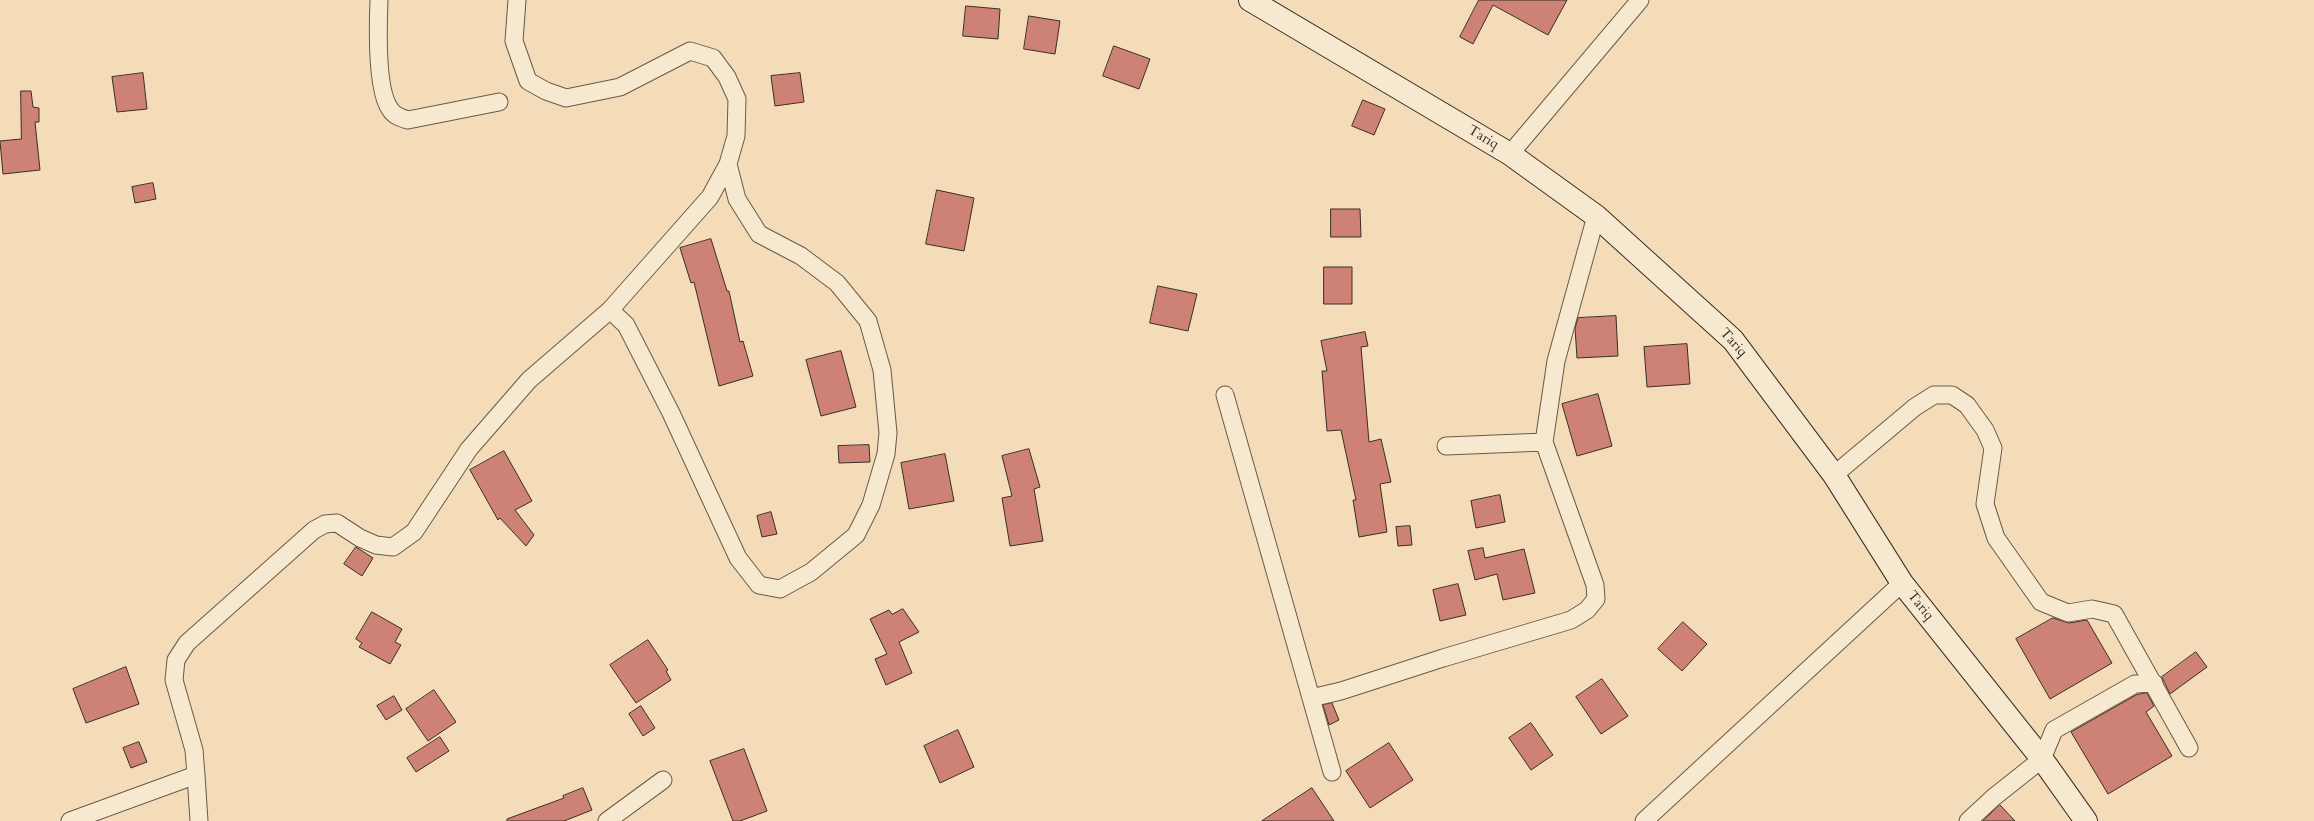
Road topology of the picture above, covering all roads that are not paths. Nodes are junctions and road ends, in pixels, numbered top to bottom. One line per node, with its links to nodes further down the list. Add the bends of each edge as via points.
1 (379, 0): 5 (street, via 379,59 387,104 398,117 408,120)
2 (517, 0): 7 (street, via 514,41 528,81 566,98 620,87 690,51 713,58 727,77 737,99 736,136)
3 (1250, 0): 6 (main road, Tariq)
4 (1640, 0): 6 (street)
5 (499, 102)
6 (1510, 154): 8 (main road, Tariq)
7 (728, 164): 9 (street, via 710,197); 9 (street, via 737,199 759,234 801,256 837,283 868,321 874,338 882,370 888,433 886,454 870,505 856,535 811,572 780,590 759,585 738,558 671,413 626,325)
8 (1596, 216): 11 (street, via 1556,361); 13 (main road, Tariq, via 1733,340)
9 (610, 310): 20 (street, via 529,380 469,449 414,532 393,547 376,545 337,523 325,524 314,530 187,643 176,660 174,680 194,750)
10 (1225, 395): 16 (street)
11 (1544, 442): 12 (street); 16 (street, via 1595,585 1596,599 1587,610 1571,620)
12 (1446, 446)
13 (1834, 475): 14 (main road, Tariq); 15 (street, via 1915,407 1934,395 1952,395 1967,405 1986,430 1993,448 1985,504 1996,538 2041,602 2068,613 2092,609 2114,614)
14 (1902, 583): 18 (main road, Tariq); 25 (street)
15 (2154, 683): 17 (street); 18 (street, via 2135,684 2054,730)
16 (1311, 698): 19 (street)
17 (2189, 748)
18 (2042, 759): 26 (street); 27 (main road, Tariq)
19 (1332, 772)
20 (196, 775): 22 (street); 23 (street)
21 (663, 780): 24 (street)
22 (70, 821)
23 (199, 821)
24 (607, 821)
25 (1644, 821)
26 (1968, 821)
27 (2086, 821)

